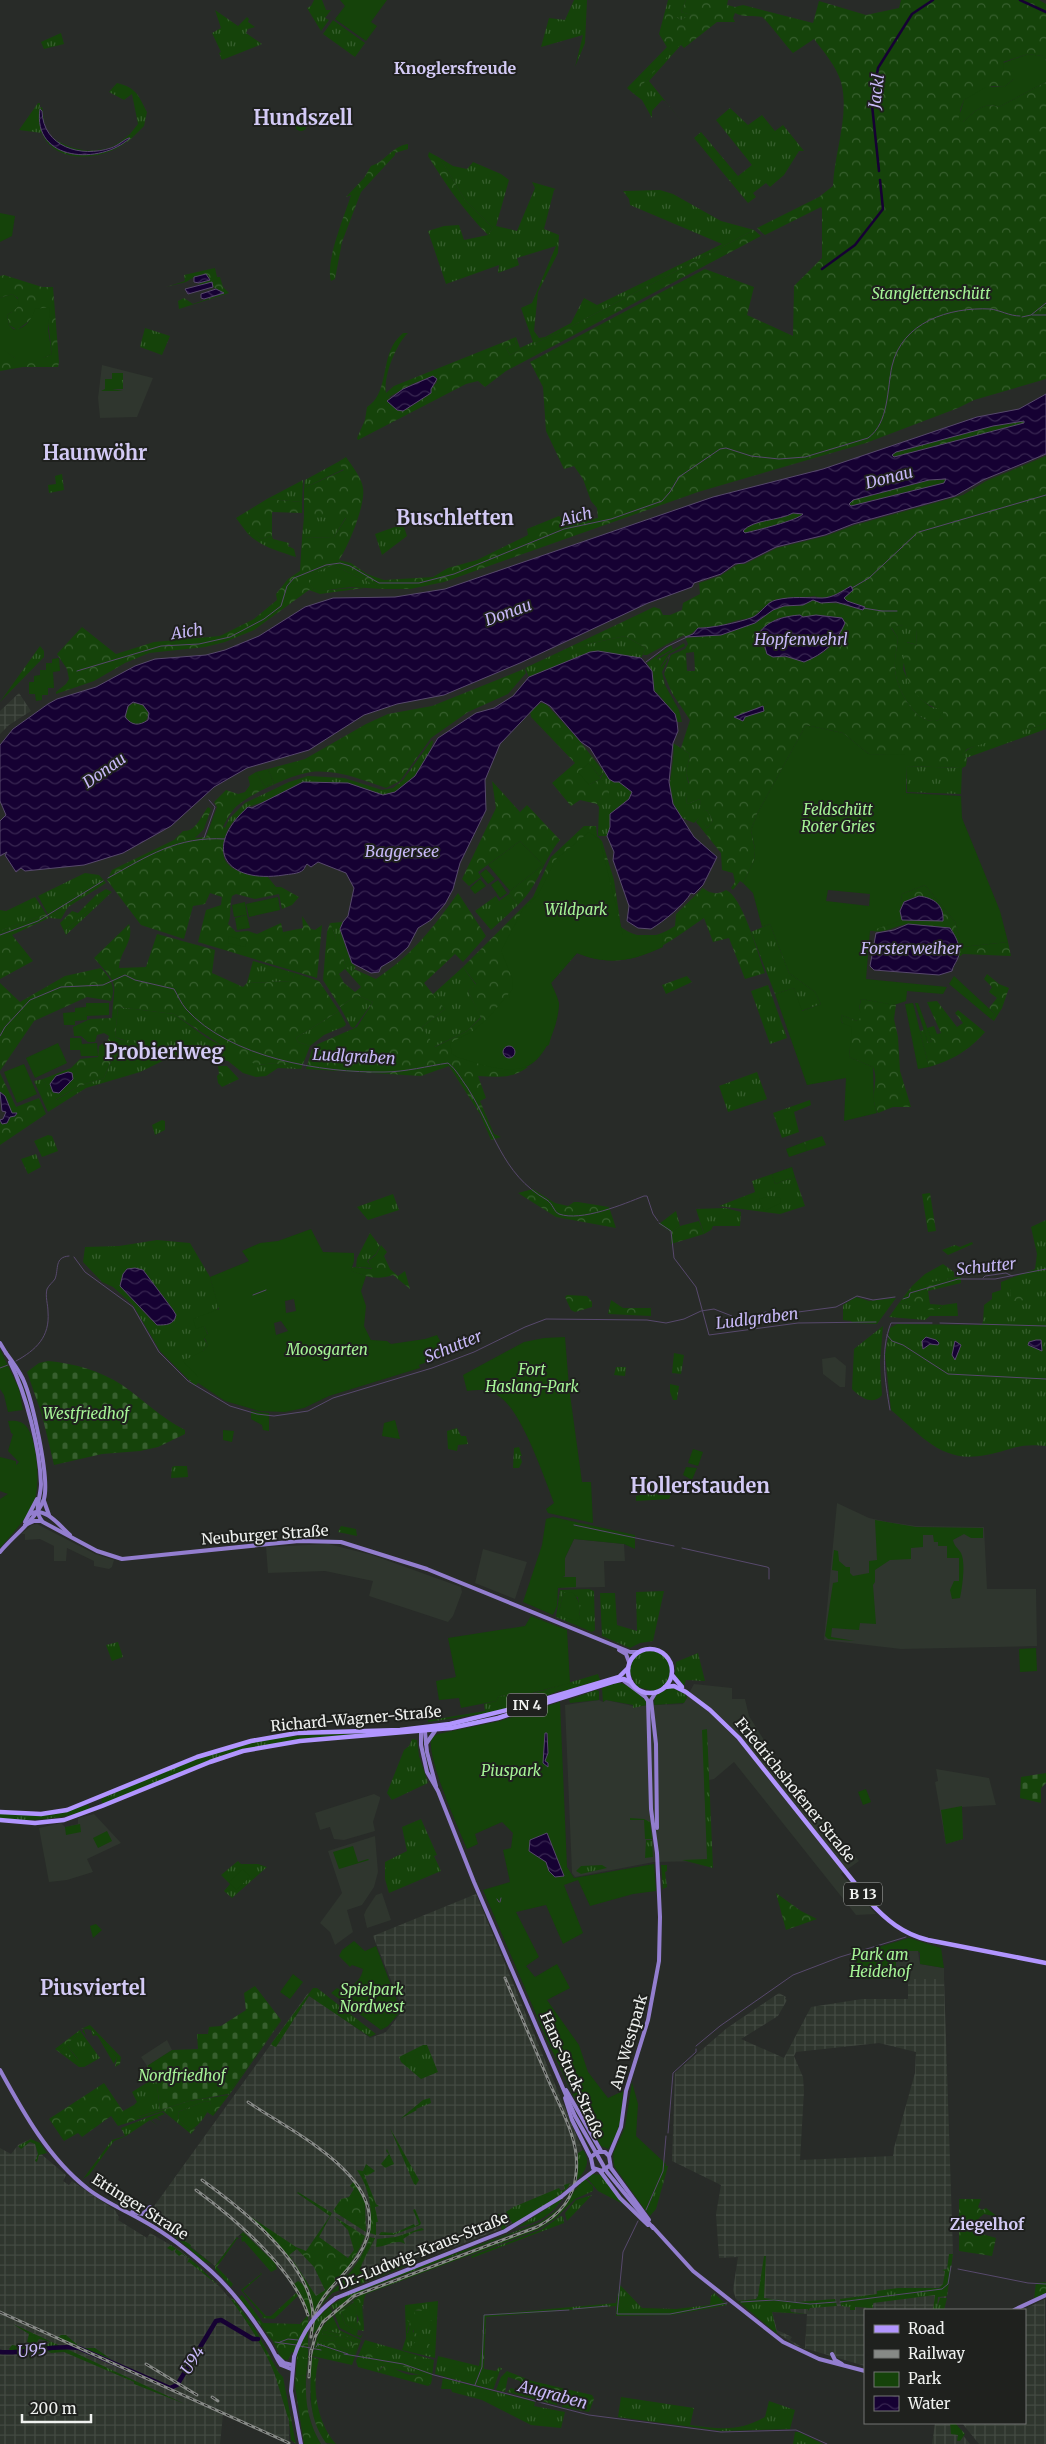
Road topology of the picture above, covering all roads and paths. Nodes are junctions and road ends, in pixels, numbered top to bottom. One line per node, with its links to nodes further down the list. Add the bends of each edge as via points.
1 (0, 1343): 2 (main road)
2 (6, 1353): 3 (main road, via 23,1392 40,1468); 4 (main road, via 19,1372 28,1396 45,1474)
3 (41, 1490): 5 (main road); 6 (main road)
4 (43, 1499): 5 (main road); 7 (main road, Neuburger Straße)
5 (37, 1511): 6 (main road); 7 (main road, Neuburger Straße / B 13); 8 (main road); 9 (main road)
6 (30, 1514): 10 (main road)
7 (50, 1517): 11 (main road, Neuburger Straße / B 13)
8 (44, 1523): 9 (main road, via 35,1521); 11 (main road, Neuburger Straße / B 13)
9 (25, 1525): 10 (main road)
10 (20, 1530): 12 (main road)
11 (73, 1538): 13 (main road, Neuburger Straße / B 13, via 122,1559 289,1542 341,1542 427,1569)
12 (0, 1552)
13 (595, 1637): 14 (main road, Neuburger Straße / B 13, via 630,1652); 15 (main road, Neuburger Straße / B 13, via 625,1653)
14 (638, 1652): 15 (main road); 17 (main road, B 13, via 650,1648 664,1653 671,1663)
15 (629, 1662): 16 (main road)
16 (628, 1668): 19 (main road); 27 (main road, Richard-Wagner-Straße / IN 4, via 620,1676 515,1708)
17 (672, 1675): 20 (main road); 23 (main road, Friedrichshofener Straße / B 13)
18 (612, 1682): 19 (main road, IN 4, via 624,1679); 24 (main road, via 626,1682); 25 (main road, Richard-Wagner-Straße / IN 4, via 498,1718)
19 (631, 1682): 21 (main road)
20 (665, 1687): 22 (main road); 23 (main road, Friedrichshofener Straße / B 13, via 674,1686)
21 (642, 1692): 22 (main road); 24 (main road)
22 (656, 1692): 29 (main road, Am Westpark, via 651,1700)
23 (686, 1692): 39 (main road, Friedrichshofener Straße / B 13, via 744,1744 886,1919 918,1938)
24 (648, 1702): 26 (main road, Am Westpark)
25 (436, 1730): 27 (main road, Richard-Wagner-Straße / IN 4); 28 (main road)
26 (648, 1730): 29 (main road, via 653,1732); 30 (main road, Am Westpark)
27 (422, 1731): 28 (main road, Hans-Stuck-Straße); 33 (main road, Hans-Stuck-Straße, via 424,1763); 36 (main road, Richard-Wagner-Straße, via 317,1732 273,1737 197,1757 67,1810 41,1814); 38 (main road, Richard-Wagner-Straße, via 267,1746 210,1762 64,1820 35,1823)
28 (426, 1744): 33 (main road, Hans-Stuck-Straße)
29 (656, 1746): 30 (main road, via 652,1751); 32 (main road, Am Westpark)
30 (648, 1749): 31 (main road, Am Westpark)
31 (649, 1769): 32 (main road, via 652,1772); 34 (main road, Am Westpark)
32 (657, 1770): 35 (main road, Am Westpark)
33 (436, 1786): 40 (main road, Hans-Stuck-Straße)
34 (650, 1796): 35 (main road); 37 (main road, Am Westpark)
35 (658, 1796): 37 (main road, Am Westpark)
36 (0, 1812)
37 (655, 1812): 43 (main road, Am Westpark, via 660,1928 657,1980 627,2084 621,2127)
38 (0, 1820)
39 (1046, 1963)
40 (553, 2064): 42 (main road, Hans-Stuck-Straße); 44 (main road)
41 (0, 2070): 52 (main road, Ettinger Straße, via 55,2156 86,2187)
42 (563, 2089): 46 (main road, via 572,2120); 53 (main road, Hans-Stuck-Straße, via 601,2163)
43 (613, 2146): 44 (main road); 45 (main road, Am Westpark)
44 (601, 2152): 45 (main road); 46 (main road, bridge)
45 (609, 2156): 48 (main road)
46 (592, 2157): 47 (main road)
47 (591, 2165): 49 (main road); 50 (main road, Dr.-Ludwig-Kraus-Straße)
48 (609, 2165): 49 (main road, bridge); 53 (main road)
49 (599, 2171): 50 (main road, Dr.-Ludwig-Kraus-Straße); 54 (main road, via 629,2208)
50 (585, 2176): 58 (main road, Dr.-Ludwig-Kraus-Straße, bridge, via 561,2196 505,2231 336,2298 308,2325)
51 (150, 2207): 52 (main road, via 140,2215)
52 (122, 2210): 58 (main road, Ettinger Straße, via 175,2241 210,2270 244,2308 276,2355)
53 (653, 2228): 54 (main road)
54 (658, 2233): 59 (main road, via 693,2271 792,2348 819,2360)
55 (1046, 2294): 56 (main road)
56 (1016, 2309)
57 (832, 2354): 59 (main road, via 835,2360)
58 (292, 2367): 61 (main road, via 292,2400)
59 (848, 2367): 60 (main road)
60 (864, 2371)
61 (301, 2444)

